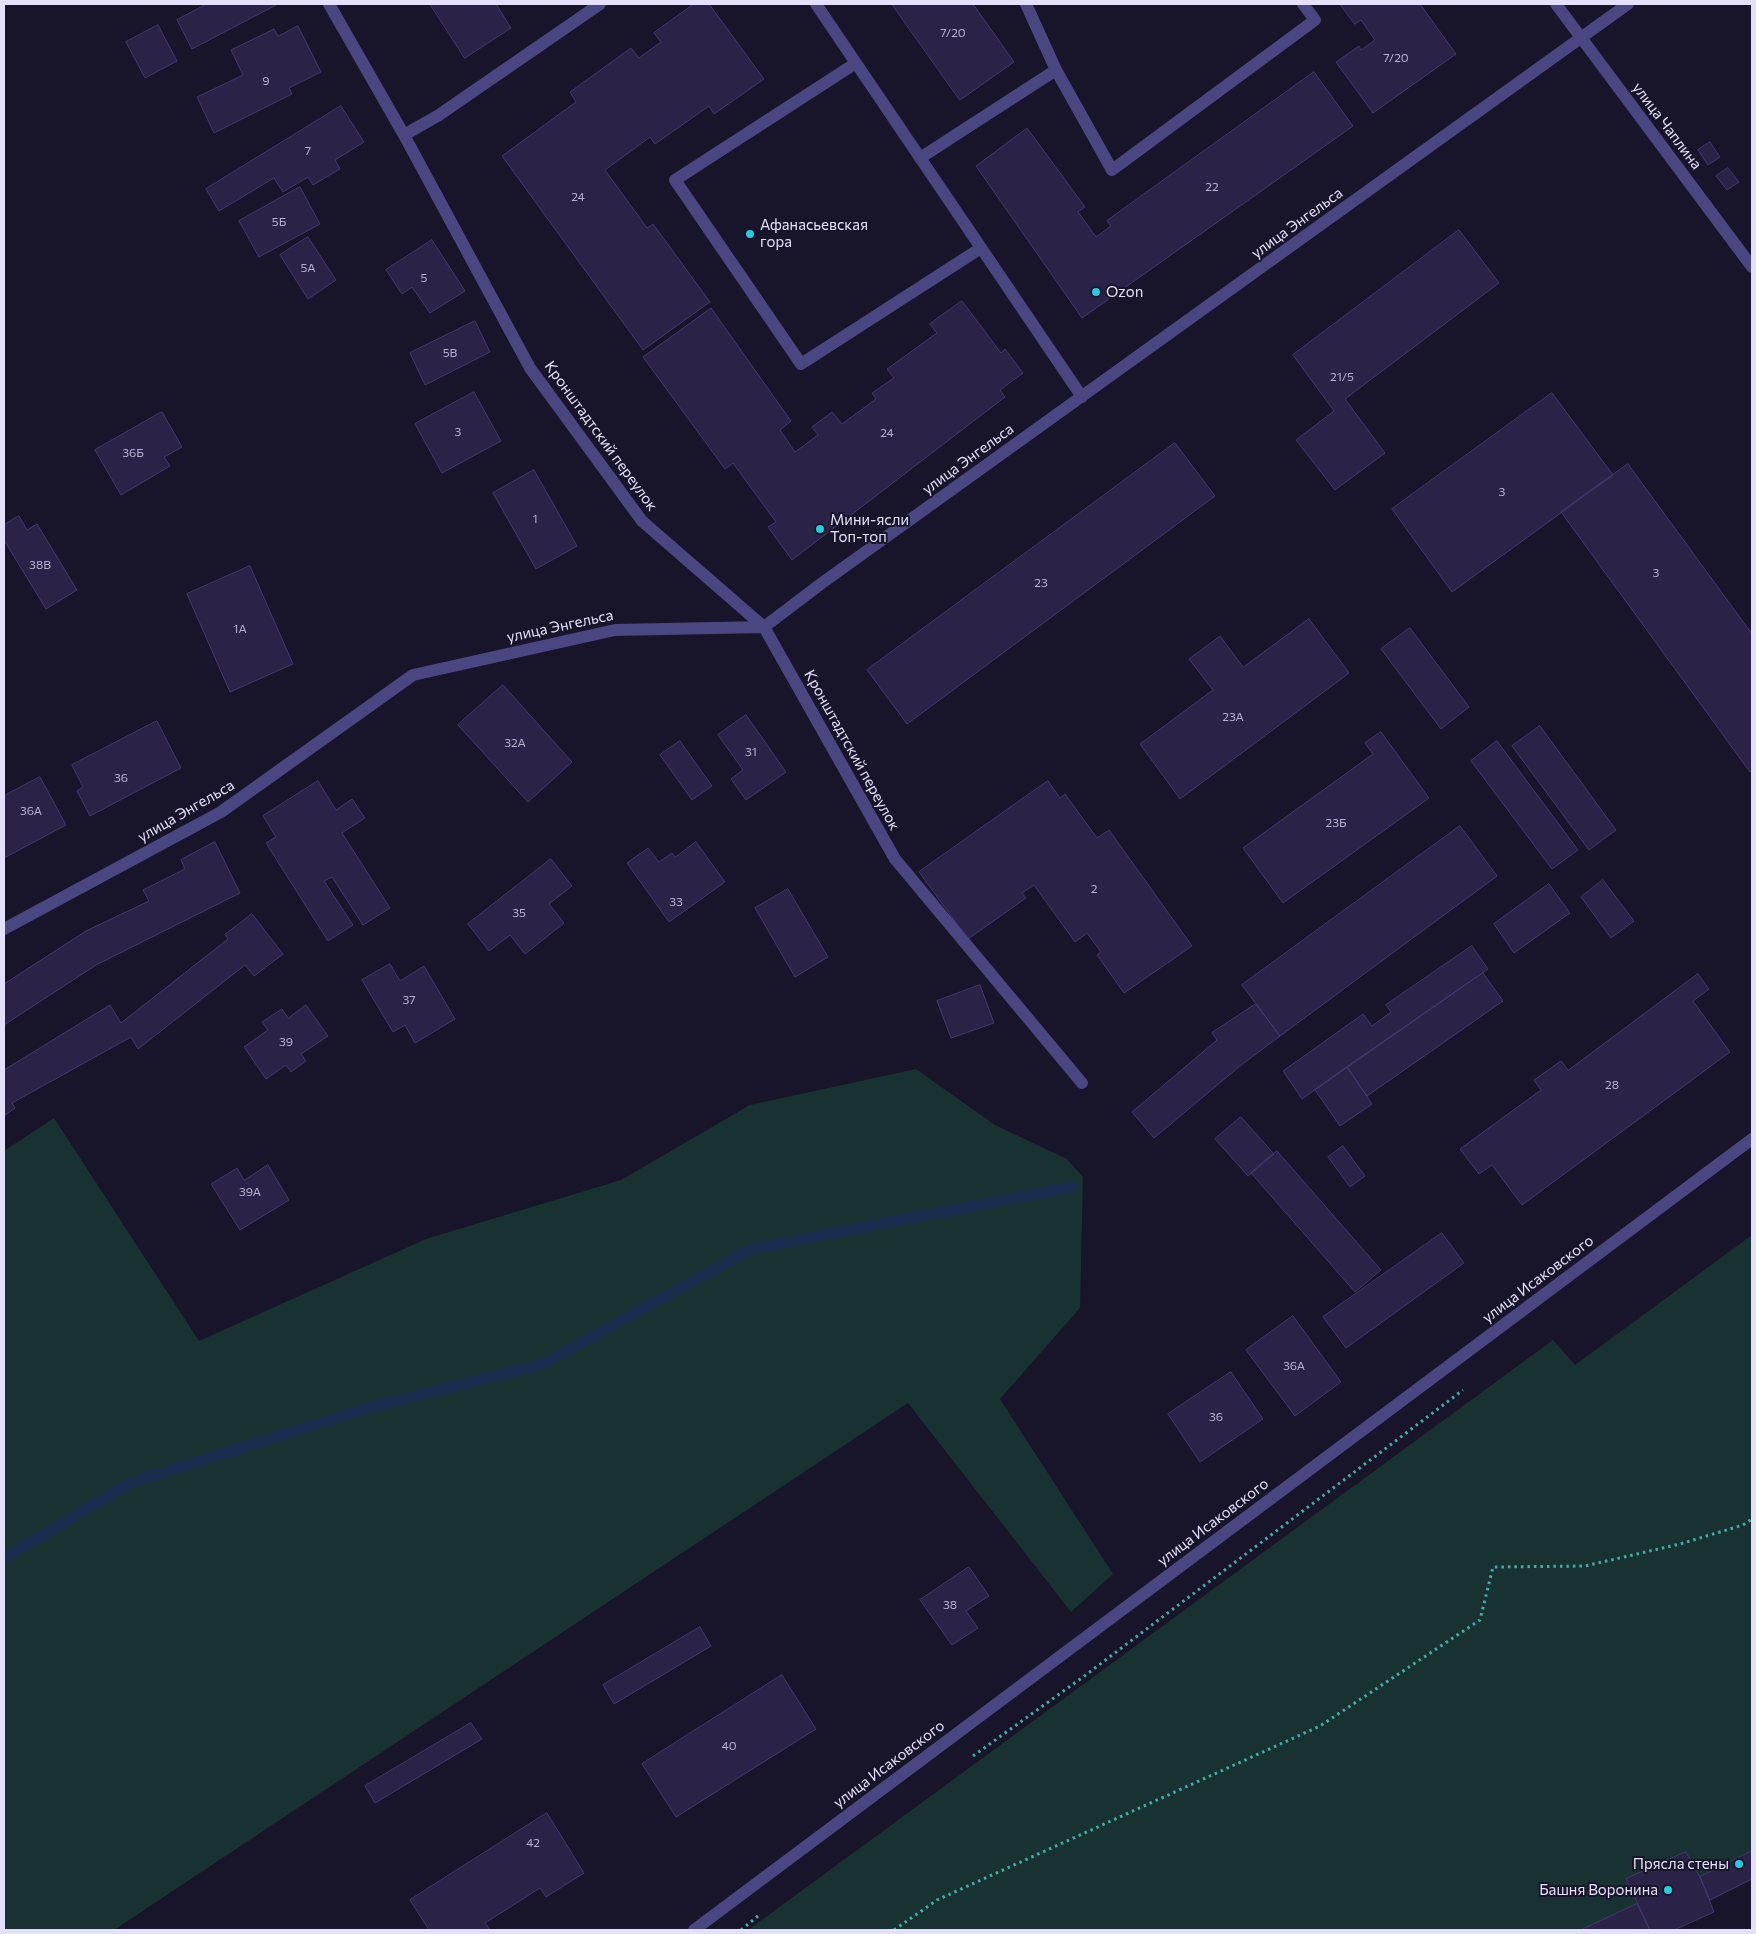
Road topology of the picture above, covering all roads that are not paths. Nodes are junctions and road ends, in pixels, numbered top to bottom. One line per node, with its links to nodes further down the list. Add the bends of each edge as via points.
1 (329, 4): 11 (street, Кронштадтский переулок)
2 (600, 4): 11 (street, via 439,115)
3 (816, 4): 9 (street)
4 (1026, 4): 10 (street)
5 (1303, 4): 10 (street, via 1315,20 1112,170)
6 (1556, 4): 8 (street, улица Чаплина)
7 (1628, 4): 8 (street, улица Энгельса)
8 (1581, 38): 14 (street, улица Чаплина); 15 (street, улица Энгельса)
9 (856, 63): 12 (street); 13 (street, via 675,180 801,364)
10 (1056, 70): 12 (street)
11 (404, 135): 16 (street, Кронштадтский переулок, via 530,368 624,497 642,521)
12 (920, 158): 13 (street)
13 (981, 248): 15 (street)
14 (1752, 267)
15 (1082, 397): 16 (street, улица Энгельса)
16 (764, 627): 17 (street, улица Энгельса, via 615,630 413,675 221,812); 18 (street, Кронштадтский переулок, via 895,859)
17 (4, 929)
18 (1082, 1083)
19 (1752, 1139): 20 (street, улица Исаковского)
20 (694, 1930)

